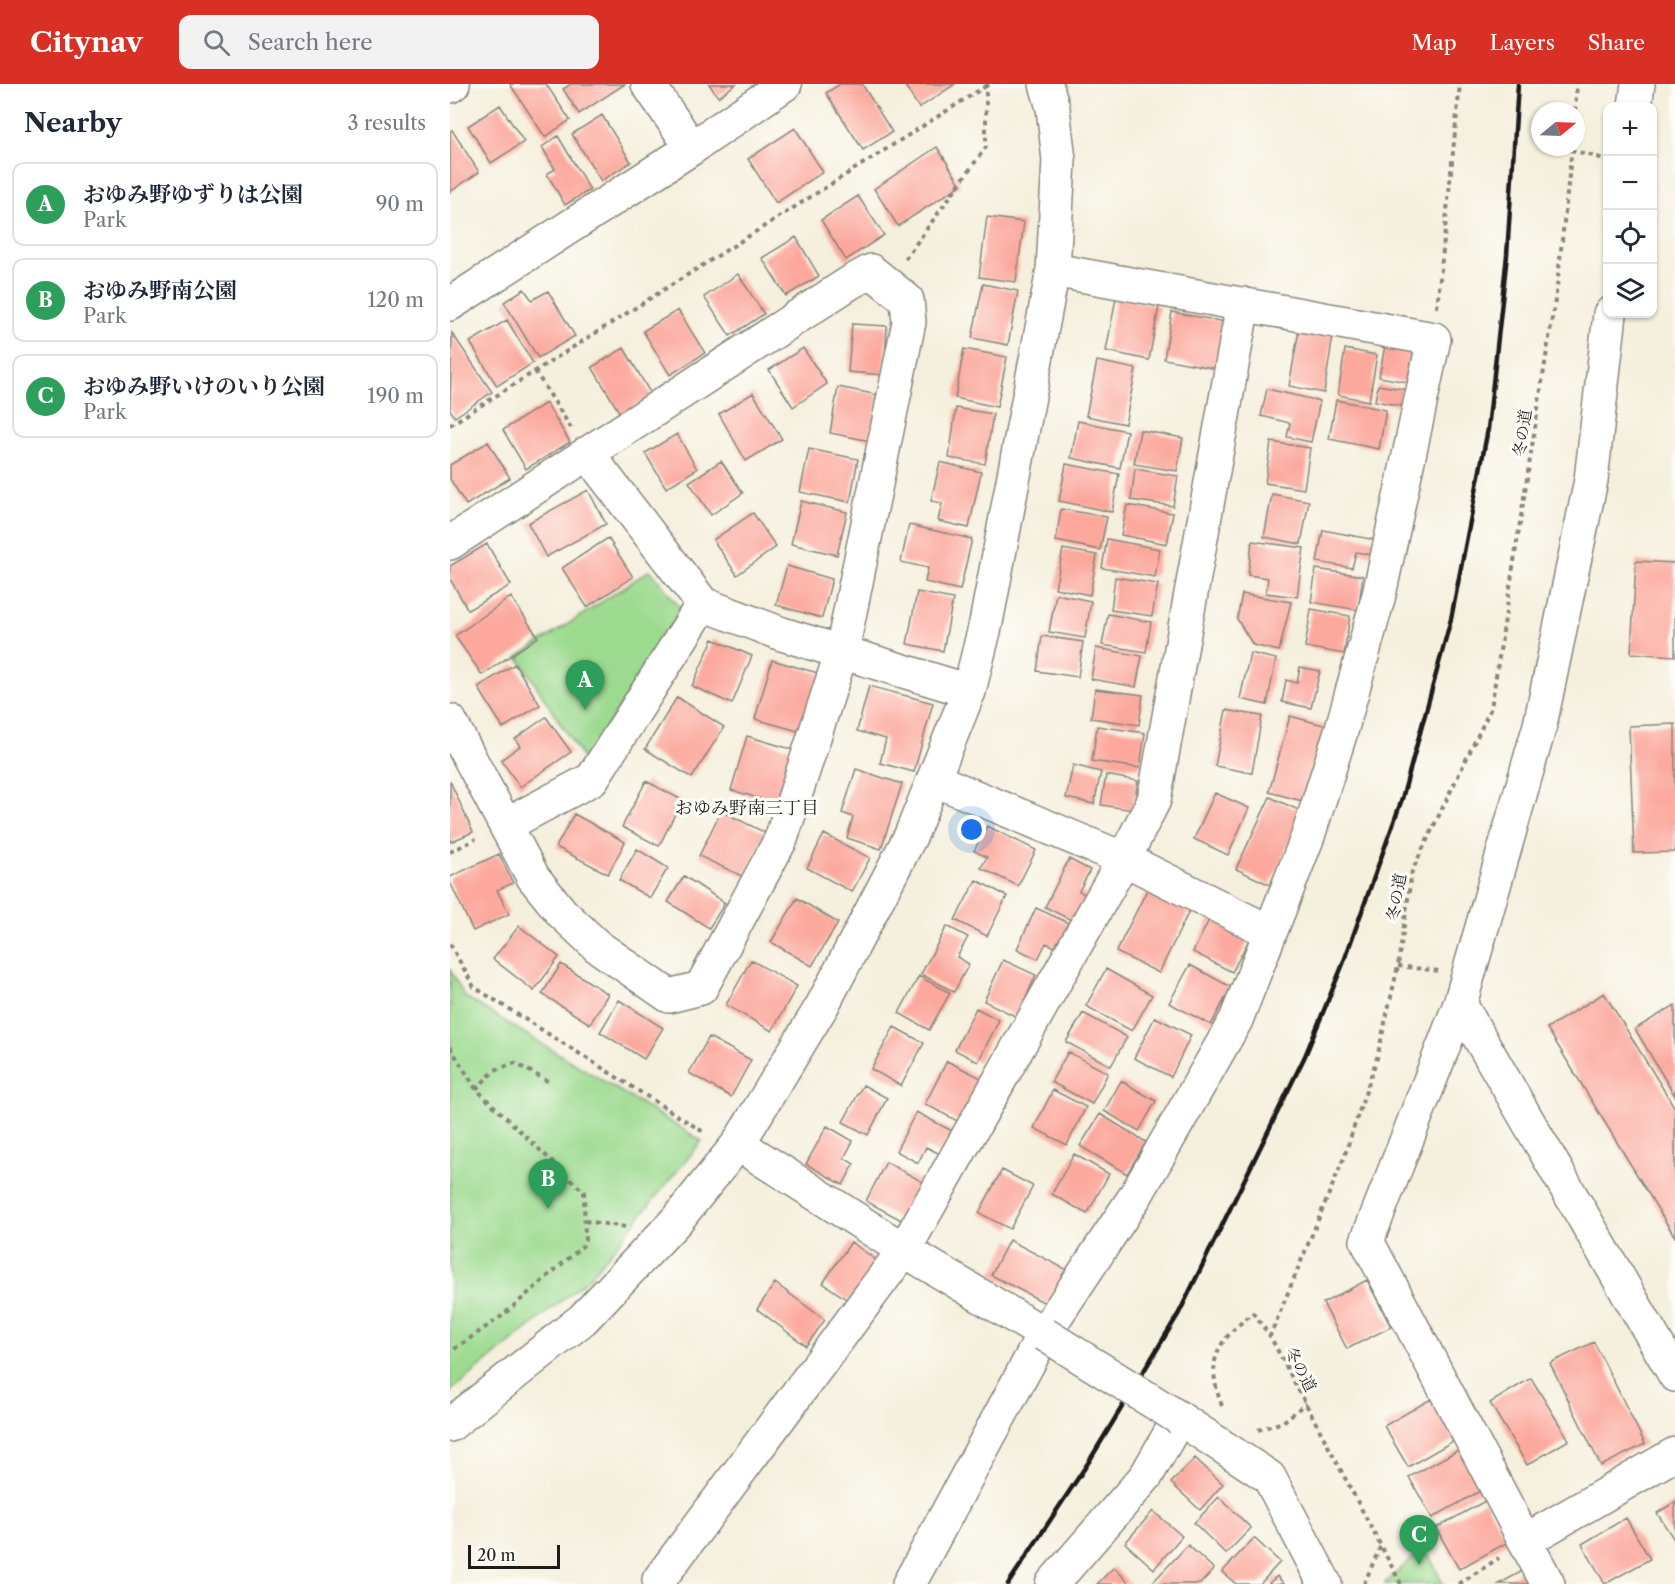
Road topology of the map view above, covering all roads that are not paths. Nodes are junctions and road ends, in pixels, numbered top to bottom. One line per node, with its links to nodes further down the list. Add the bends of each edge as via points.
1 (648, 84): 6 (street)
2 (785, 84): 6 (street)
3 (1046, 84): 7 (street, via 1059,160)
4 (1638, 84): 5 (street)
5 (1636, 102)
6 (692, 148): 9 (street)
7 (1053, 270): 8 (street); 15 (street, via 986,623)
8 (1243, 303): 19 (street, via 1154,800); 20 (street, via 1434,339 1379,595 1308,836)
9 (450, 304)
10 (1610, 318): 21 (street, via 1591,480 1542,713)
11 (587, 453): 12 (street); 13 (street); 14 (street, via 851,282 871,271 888,284 907,300 909,322)
12 (450, 543)
13 (703, 604): 14 (street, via 782,634); 18 (street, via 592,779)
14 (842, 651): 15 (street); 18 (street, via 781,839 701,988 669,996 597,946 533,878)
15 (969, 691): 17 (street)
16 (450, 721): 18 (street)
17 (935, 780): 19 (street); 22 (street, via 887,884 822,1006)
18 (506, 825)
19 (1124, 859): 20 (street); 23 (street)
20 (1270, 932): 24 (street, via 1236,1020 1136,1195)
21 (1464, 989): 25 (street); 29 (street, via 1368,1240)
22 (725, 1140): 23 (street); 27 (street, via 676,1221 583,1319)
23 (904, 1250): 24 (street); 30 (street)
24 (1044, 1334): 26 (street, bridge); 31 (street)
25 (1675, 1376)
26 (1179, 1418): 32 (street, via 1146,1476); 33 (street, via 1269,1476)
27 (450, 1425)
28 (1675, 1454): 29 (street)
29 (1525, 1541): 34 (street)
30 (656, 1583)
31 (909, 1584)
32 (1052, 1584)
33 (1325, 1584)
34 (1548, 1584)

